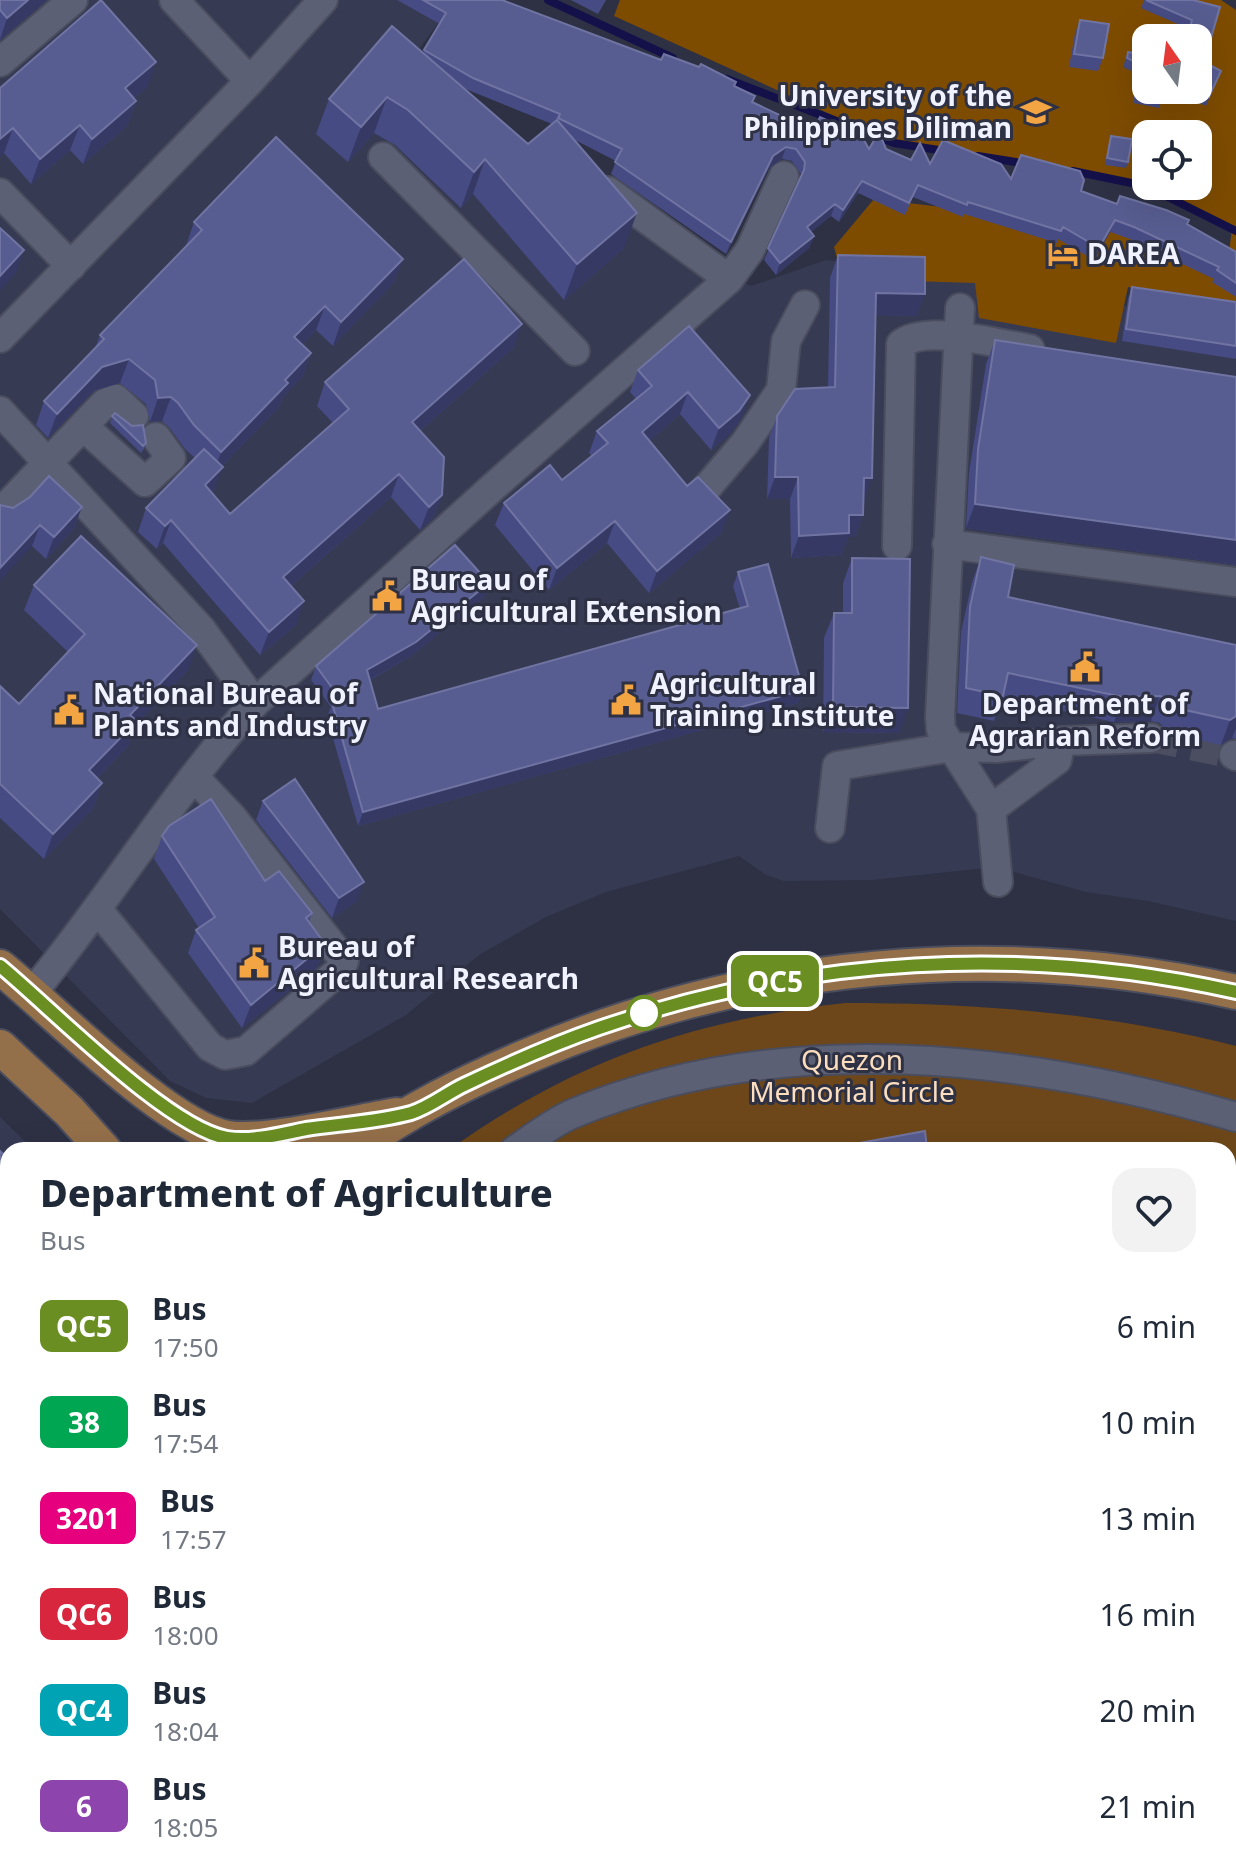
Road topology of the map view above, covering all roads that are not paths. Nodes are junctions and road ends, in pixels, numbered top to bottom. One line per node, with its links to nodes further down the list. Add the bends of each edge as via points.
1 (73, 0): 4 (lane)
2 (174, 0): 5 (lane)
3 (323, 0): 5 (lane)
4 (0, 62)
5 (250, 81): 10 (lane)
6 (383, 157): 16 (lane)
7 (784, 176): 11 (lane, via 750,250)
8 (608, 191): 11 (lane)
9 (0, 193): 10 (lane)
10 (71, 266): 15 (lane)
11 (729, 279): 28 (lane)
12 (805, 305): 23 (lane, via 786,341 781,390)
13 (960, 308): 14 (lane)
14 (958, 336): 17 (lane); 25 (lane); 26 (lane, via 908,338 901,344)
15 (0, 338)
16 (575, 351)
17 (1050, 353)
18 (0, 411): 22 (lane)
19 (134, 416): 20 (lane, via 111,399)
20 (84, 427): 21 (lane, via 145,482 171,458); 22 (lane)
21 (156, 437)
22 (47, 464): 24 (lane); 28 (lane, via 201,629)
23 (704, 491)
24 (0, 513)
25 (947, 544): 27 (lane); 31 (lane, via 940,717)
26 (897, 546)
27 (1236, 582)
28 (255, 703): 32 (lane)
29 (1151, 738): 30 (lane)
30 (1061, 741): 31 (lane); 33 (lane, via 1057,760)
31 (952, 747): 33 (lane); 34 (lane, via 837,766)
32 (194, 777): 36 (lane); 36 (lane, via 233,818 339,954 344,961 341,969 246,1051 225,1055 210,1047)
33 (991, 809): 35 (lane)
34 (830, 828)
35 (998, 882)
36 (98, 910): 39 (lane)
37 (0, 967): 39 (main road)
38 (1236, 992): 41 (main road, via 1036,964 891,966 791,978 598,1028 505,1065)
39 (32, 993): 41 (main road, via 157,1101 208,1133 229,1139 266,1136)
40 (0, 1047): 43 (main road)
41 (413, 1112): 44 (main road)
42 (1236, 1117): 45 (lane, via 1145,1092 999,1066 807,1063 683,1078 570,1115)
43 (97, 1142)
44 (367, 1142)
45 (528, 1142)

